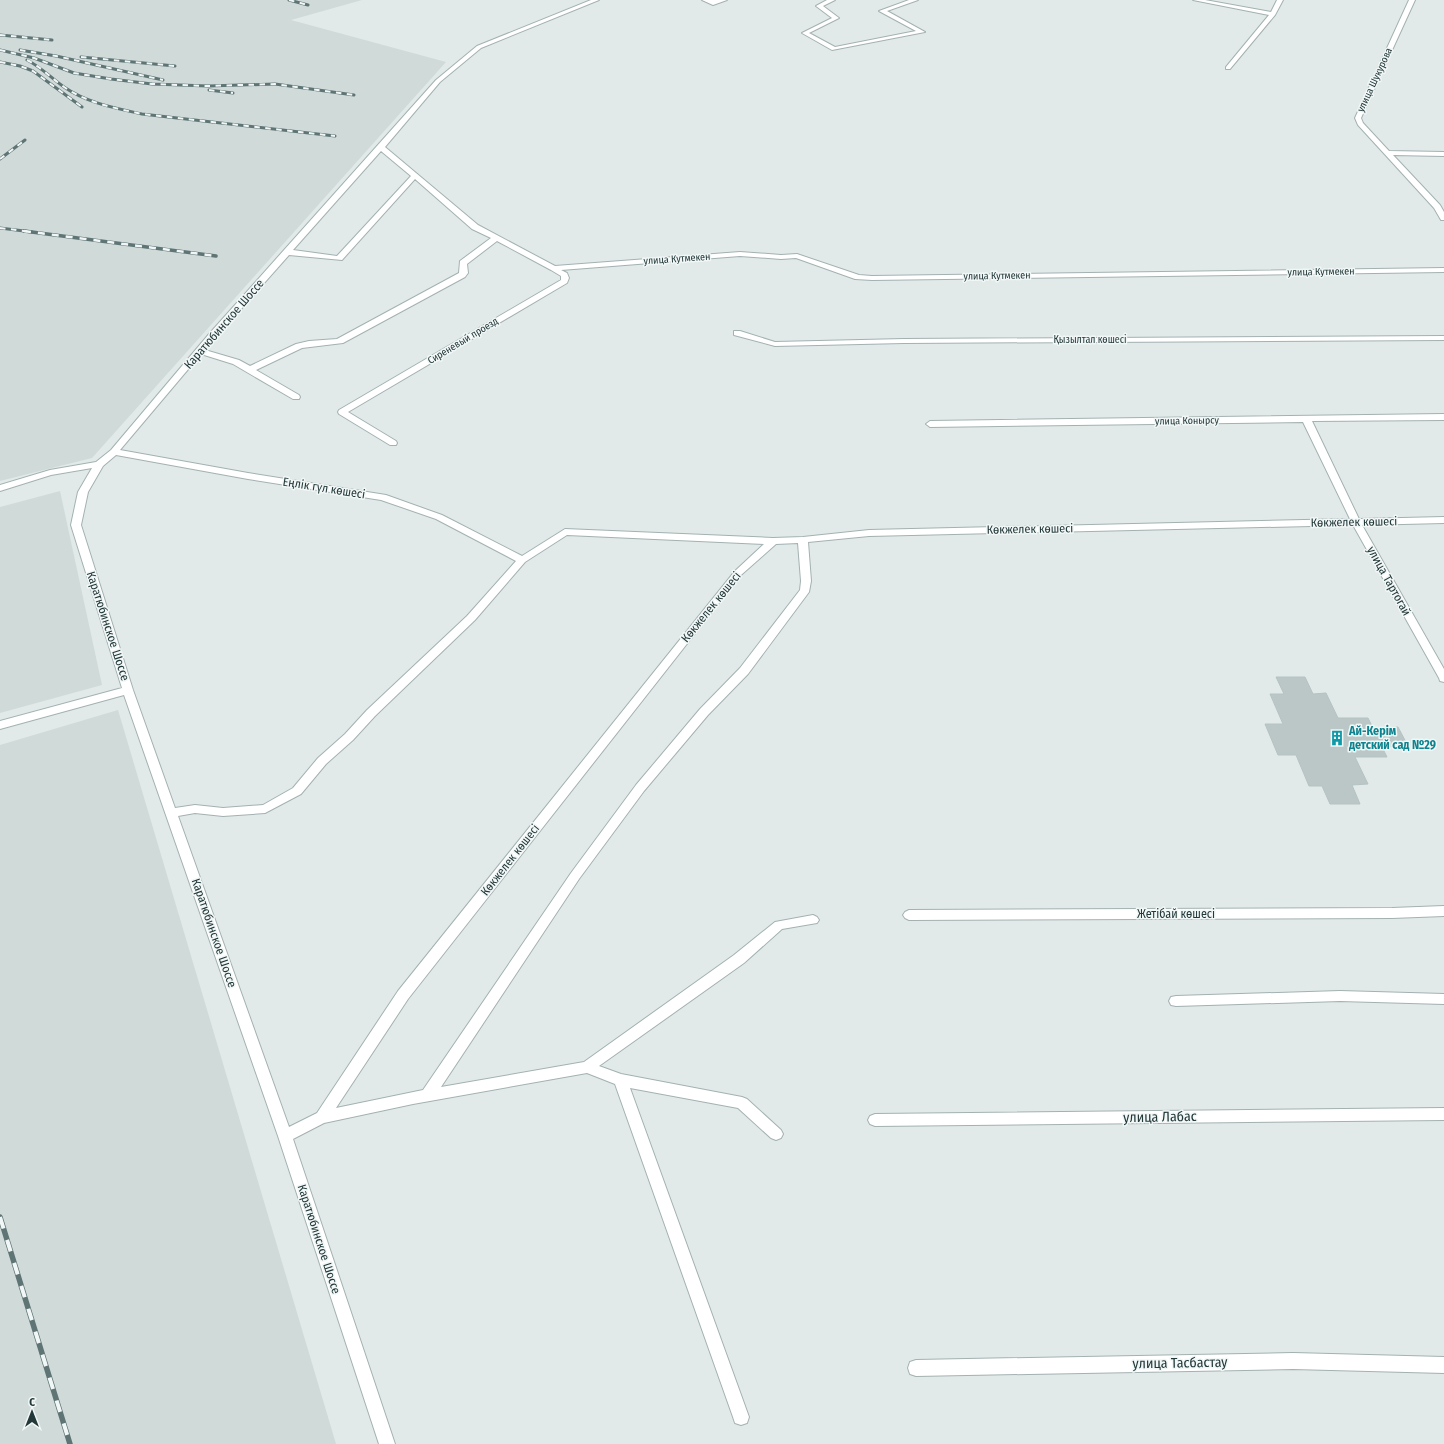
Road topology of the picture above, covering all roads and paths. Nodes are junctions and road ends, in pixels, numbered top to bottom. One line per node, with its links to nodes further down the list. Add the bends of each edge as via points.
1 (596, 0): 11 (street, Каратюбинское Шоссе, via 479,47 438,81)
2 (705, 0): 3 (street, via 713,3)
3 (724, 0)
4 (832, 0): 5 (street, via 819,6 836,18 805,33 834,49 922,32 882,11)
5 (915, 0)
6 (1196, 0): 9 (street)
7 (1280, 0): 9 (street)
8 (1412, 0): 12 (street, улица Шукурова, via 1358,118 1360,124)
9 (1273, 14): 10 (street)
10 (1228, 68)
11 (381, 147): 14 (street); 18 (street, Каратюбинское Шоссе)
12 (1387, 153): 13 (street); 15 (street)
13 (1444, 154)
14 (414, 176): 17 (street, via 475,227); 18 (street, via 339,258)
15 (1440, 207): 16 (street)
16 (1444, 218)
17 (496, 238): 19 (street); 24 (street, via 463,263 462,275 340,341 306,343)
18 (286, 252): 23 (street, Каратюбинское Шоссе)
19 (554, 268): 20 (street, улица Кутмекен, via 740,254 797,256 858,277 872,278); 29 (street, Сиреневый проезд, via 564,275 564,281 342,412)
20 (1444, 270)
21 (737, 333): 22 (street, Қызылтал көшесі, via 775,344)
22 (1444, 338)
23 (200, 351): 24 (street, via 236,362); 30 (street, Каратюбинское Шоссе)
24 (249, 370): 25 (street)
25 (296, 397)
26 (1444, 417): 27 (street, улица Конырсу)
27 (1306, 419): 28 (street, улица Конырсу); 34 (street, улица Тартогай)
28 (930, 424)
29 (393, 443)
30 (114, 452): 31 (street, Каратюбинское Шоссе); 37 (street, Еңлік гүл көшесі, via 383,497 439,517)
31 (99, 464): 32 (street, via 50,473); 39 (street, Каратюбинское Шоссе, via 83,492 76,525)
32 (0, 488)
33 (1444, 520): 34 (street, Көкжелек көшесі)
34 (1356, 522): 35 (street, Көкжелек көшесі, via 869,533); 38 (street, улица Тартогай)
35 (803, 540): 36 (street, Көкжелек көшесі); 49 (street, via 805,590 744,671 704,712 640,788 575,876)
36 (773, 541): 37 (street, via 565,532); 51 (street, Көкжелек көшесі, via 738,572 403,995)
37 (522, 560): 41 (street, via 471,618 371,713 349,738 322,761 297,791 265,809 223,812 195,808)
38 (1444, 678)
39 (128, 690): 40 (street); 41 (street, Каратюбинское Шоссе)
40 (0, 725)
41 (172, 813): 54 (street, Каратюбинское Шоссе)
42 (1444, 911): 43 (street, Жетібай көшесі)
43 (909, 915)
44 (813, 920): 47 (street, via 779,925 739,959)
45 (1444, 999): 46 (street, via 1340,996)
46 (1176, 1002)
47 (587, 1067): 48 (street); 49 (street)
48 (620, 1080): 53 (street, via 742,1102); 57 (street)
49 (427, 1096): 51 (street)
50 (1444, 1114): 52 (street, улица Лабас)
51 (322, 1117): 54 (street)
52 (875, 1120)
53 (776, 1134)
54 (285, 1136): 58 (street, Каратюбинское Шоссе)
55 (1444, 1365): 56 (street, улица Тасбастау, via 1293,1361)
56 (916, 1368)
57 (741, 1417)
58 (387, 1444)

